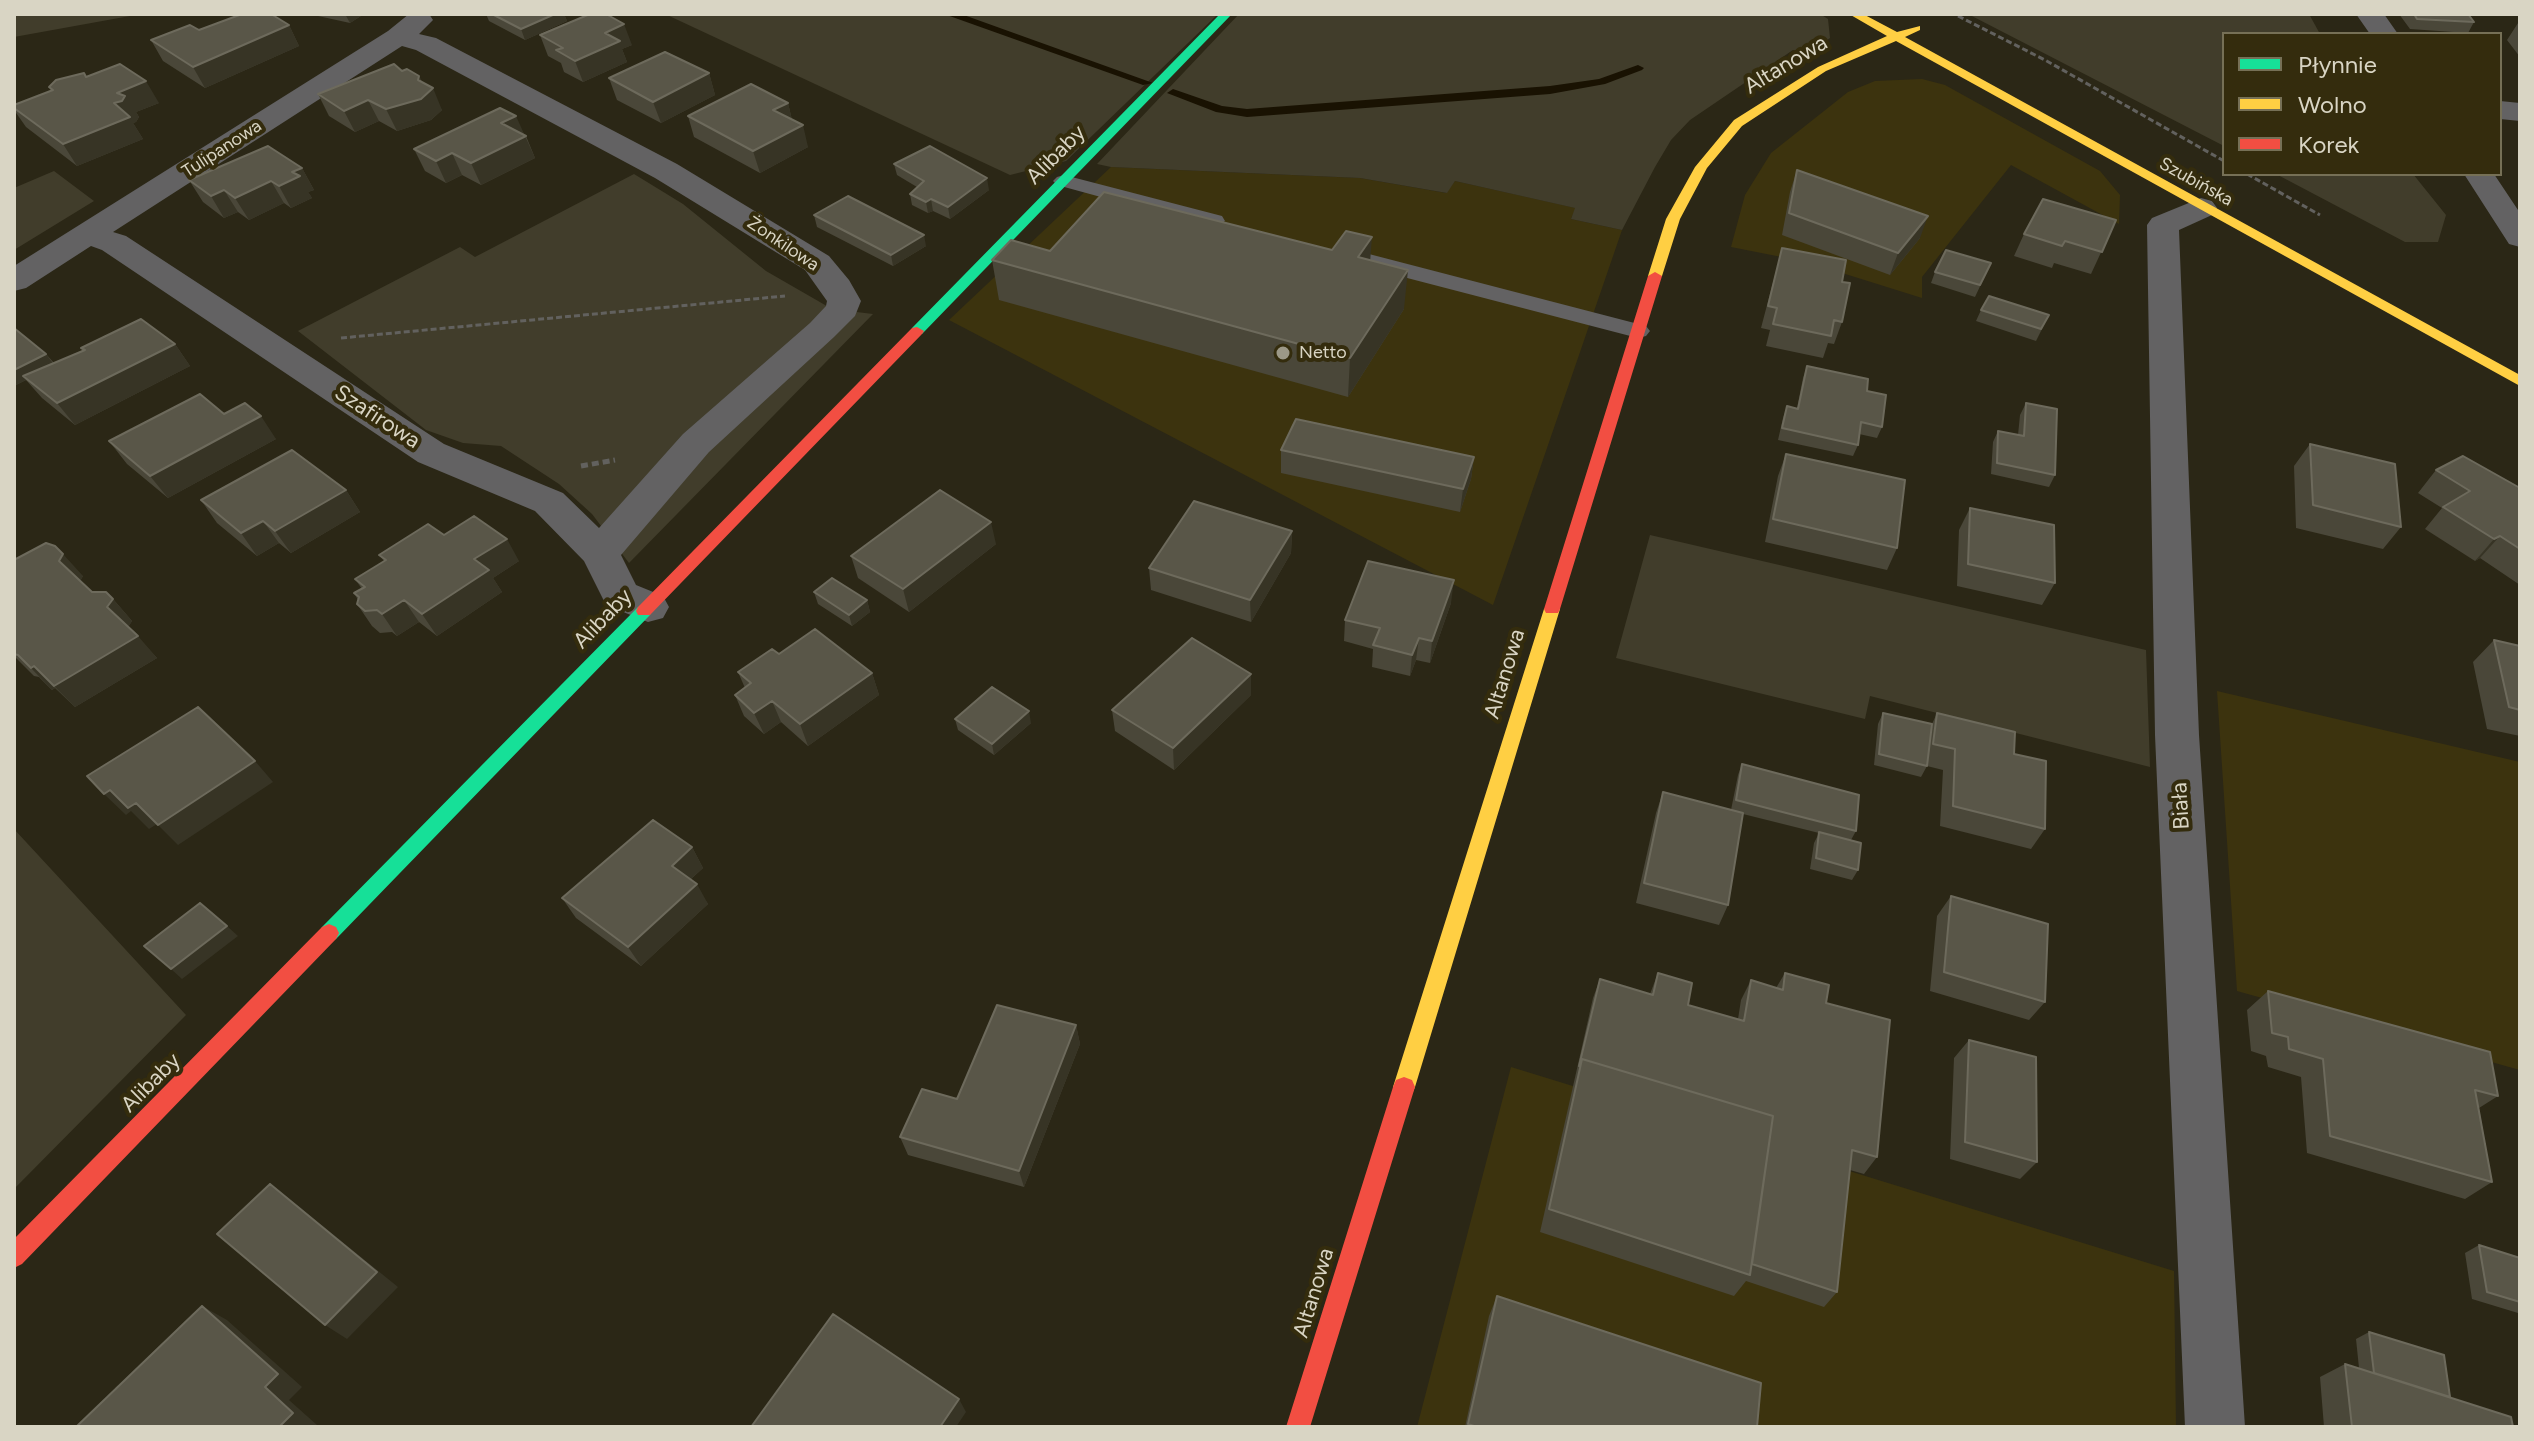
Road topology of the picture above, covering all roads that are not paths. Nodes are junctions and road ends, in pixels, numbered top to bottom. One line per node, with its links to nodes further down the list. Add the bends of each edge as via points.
1 (427, 14): 9 (street, Tulipanowa)
2 (1226, 14): 12 (street, Alibaby)
3 (1855, 14): 8 (street, Szubińska)
4 (1891, 14): 6 (street)
5 (2370, 14): 7 (street)
6 (1916, 28): 8 (street, Altanowa); 10 (street)
7 (2383, 32)
8 (1895, 36): 13 (street, Szubińska); 19 (street, Altanowa, via 1822,69 1738,123 1701,167 1673,219)
9 (398, 37): 15 (street, Tulipanowa); 21 (street, Żonkilowa, via 426,44 666,171 817,263 844,301 843,309 696,443)
10 (1999, 72)
11 (2480, 176): 16 (street)
12 (1064, 181): 14 (lane); 22 (street, Alibaby)
13 (2201, 208): 20 (street, Szubińska); 25 (street, Biała, via 2163,225 2177,735)
14 (1232, 225)
15 (88, 234): 18 (street, Tulipanowa); 21 (street, Szafirowa, via 114,243 431,453 549,502)
16 (2520, 237)
17 (1354, 257): 19 (lane)
18 (14, 281)
19 (1638, 331): 24 (street, Altanowa)
20 (2520, 381)
21 (600, 553): 22 (street, Szafirowa, via 620,595)
22 (648, 607): 23 (street, Alibaby)
23 (14, 1256)
24 (1298, 1427)
25 (2215, 1427)

